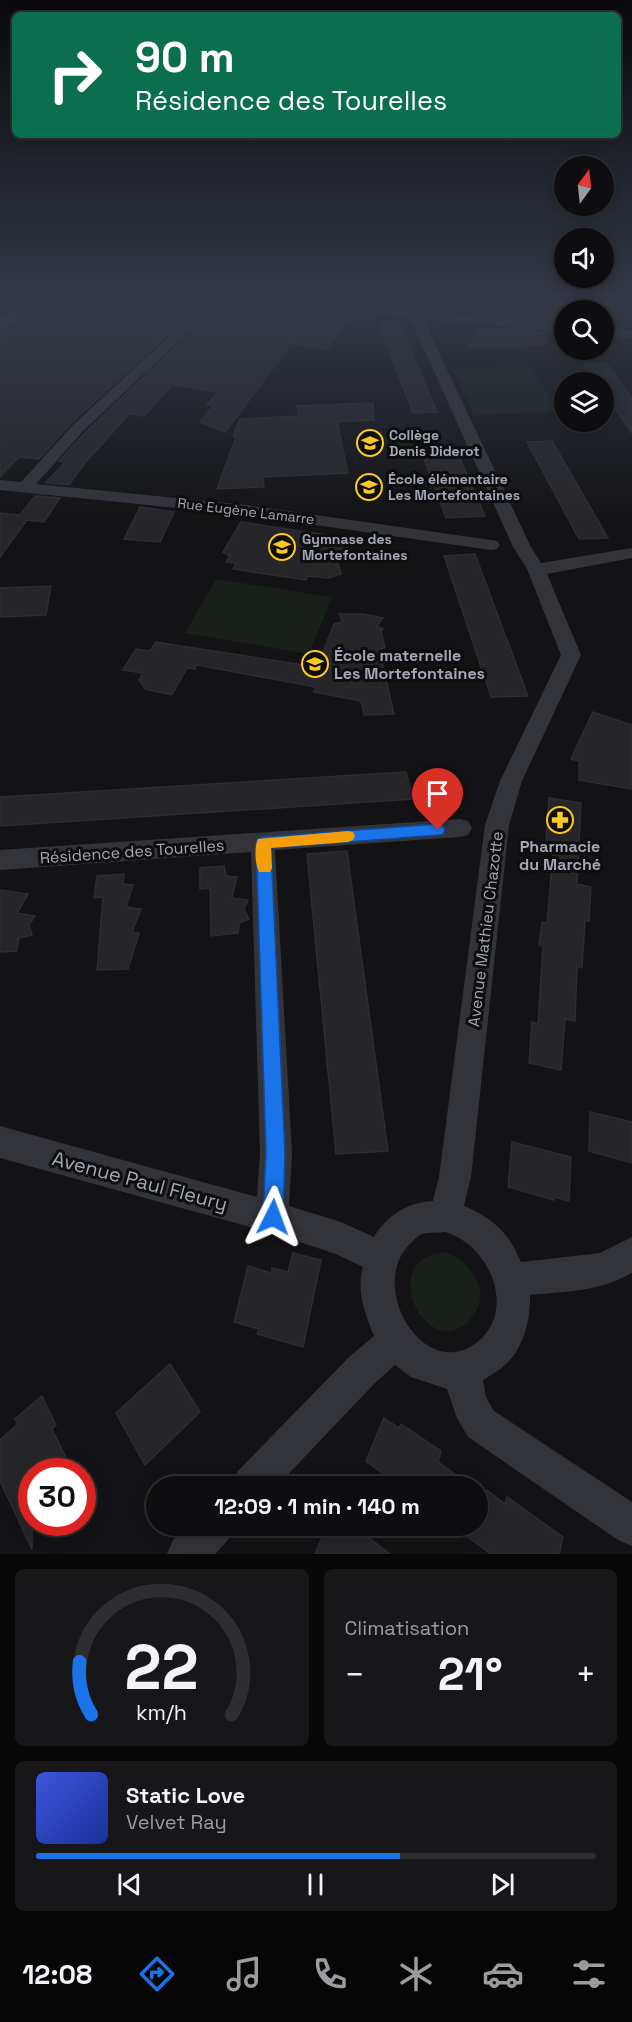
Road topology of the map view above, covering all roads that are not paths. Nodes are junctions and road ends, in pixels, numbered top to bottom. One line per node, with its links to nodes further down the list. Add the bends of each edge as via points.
1 (135, 376): 4 (street, via 79,427)
2 (443, 376): 7 (street, via 522,547)
3 (0, 485): 4 (street, Rue Eugène Lamarre)
4 (24, 488): 5 (street, Rue Eugène Lamarre, via 246,510)
5 (491, 545)
6 (632, 553): 7 (street)
7 (536, 569): 12 (street, Avenue Mathieu Chazotte, via 572,655 511,781 497,825 455,1177)
8 (460, 828): 9 (street, Résidence des Tourelles)
9 (263, 843): 10 (street, Résidence des Tourelles); 13 (street, via 276,1153)
10 (0, 860)
11 (0, 1142): 13 (street, Avenue Paul Fleury)
12 (445, 1216): 15 (street, via 421,1218 404,1226 391,1238); 16 (street, via 476,1228 491,1242)
13 (273, 1217): 15 (street, Avenue Paul Fleury, via 341,1239)
14 (632, 1254): 16 (street, via 604,1270)
15 (381, 1258): 17 (street, via 378,1299 384,1322)
16 (511, 1280): 18 (street, via 513,1304 509,1326 499,1346 484,1361)
17 (395, 1341): 18 (street, via 427,1366); 19 (street, via 362,1370)
18 (464, 1370): 20 (street, via 464,1390 470,1409 481,1424)
19 (261, 1476)
20 (632, 1526)
21 (204, 1536): 22 (street)
22 (187, 1554)

